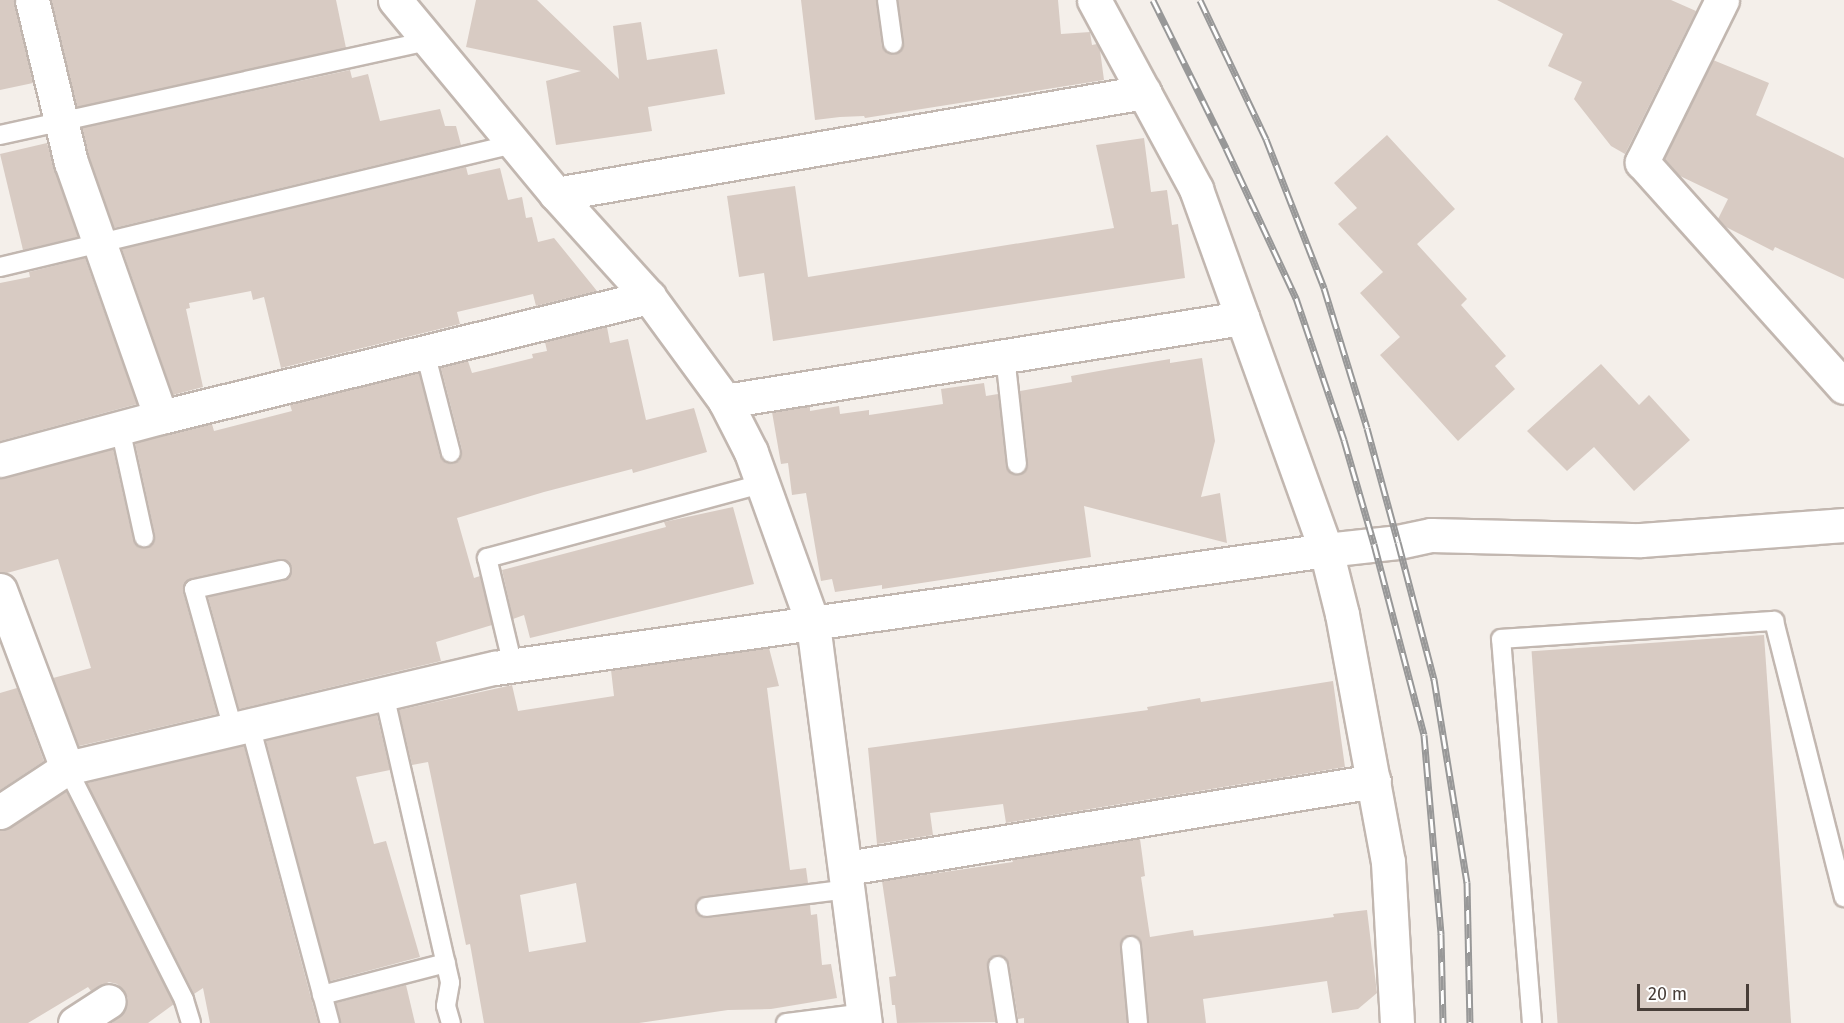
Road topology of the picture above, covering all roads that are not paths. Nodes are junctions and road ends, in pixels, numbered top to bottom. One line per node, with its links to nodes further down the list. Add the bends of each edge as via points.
1 (32, 0): 9 (street)
2 (395, 0): 6 (street)
3 (887, 0): 7 (lane)
4 (1094, 0): 8 (street)
5 (1722, 0): 19 (street, via 1642,162)
6 (428, 41): 9 (lane); 11 (street)
7 (893, 44)
8 (1144, 92): 12 (street); 16 (street, via 1197,189)
9 (61, 121): 10 (lane); 13 (street)
10 (0, 135)
11 (514, 144): 12 (street); 13 (lane)
12 (556, 194): 15 (street)
13 (99, 241): 14 (lane); 21 (street)
14 (0, 267)
15 (649, 297): 17 (street); 20 (street)
16 (1242, 318): 18 (street); 29 (street)
17 (425, 352): 21 (street); 23 (lane)
18 (1005, 356): 20 (street); 25 (lane)
19 (1844, 387)
20 (725, 401): 26 (street)
21 (161, 417): 22 (street)
22 (120, 428): 24 (street); 28 (lane)
23 (451, 453)
24 (0, 460)
25 (1017, 464)
26 (762, 484): 32 (street); 33 (lane, via 487,558)
27 (1844, 525): 29 (street, via 1641,540 1431,535)
28 (144, 537)
29 (1326, 550): 32 (street); 37 (street)
30 (281, 570): 35 (lane, via 194,590)
31 (0, 590): 36 (street)
32 (813, 624): 33 (street); 39 (street)
33 (513, 666): 34 (street)
34 (384, 694): 35 (street); 43 (lane)
35 (242, 727): 36 (street); 45 (lane)
36 (67, 768): 38 (street); 49 (lane, via 184,1000)
37 (1374, 781): 39 (street); 55 (street, via 1388,862)
38 (0, 812)
39 (848, 879): 41 (lane); 47 (street)
40 (1844, 897): 56 (lane, via 1774,621 1501,639)
41 (706, 907)
42 (1131, 946): 54 (lane)
43 (446, 963): 45 (lane); 51 (lane, via 450,983 446,1006)
44 (998, 966): 53 (lane)
45 (322, 995): 50 (lane)
46 (109, 1001): 48 (street)
47 (865, 1018): 52 (lane)
48 (75, 1023)
49 (191, 1023)
50 (330, 1023)
51 (451, 1023)
52 (786, 1023)
53 (1006, 1023)
54 (1138, 1023)
55 (1397, 1023)
56 (1532, 1023)

